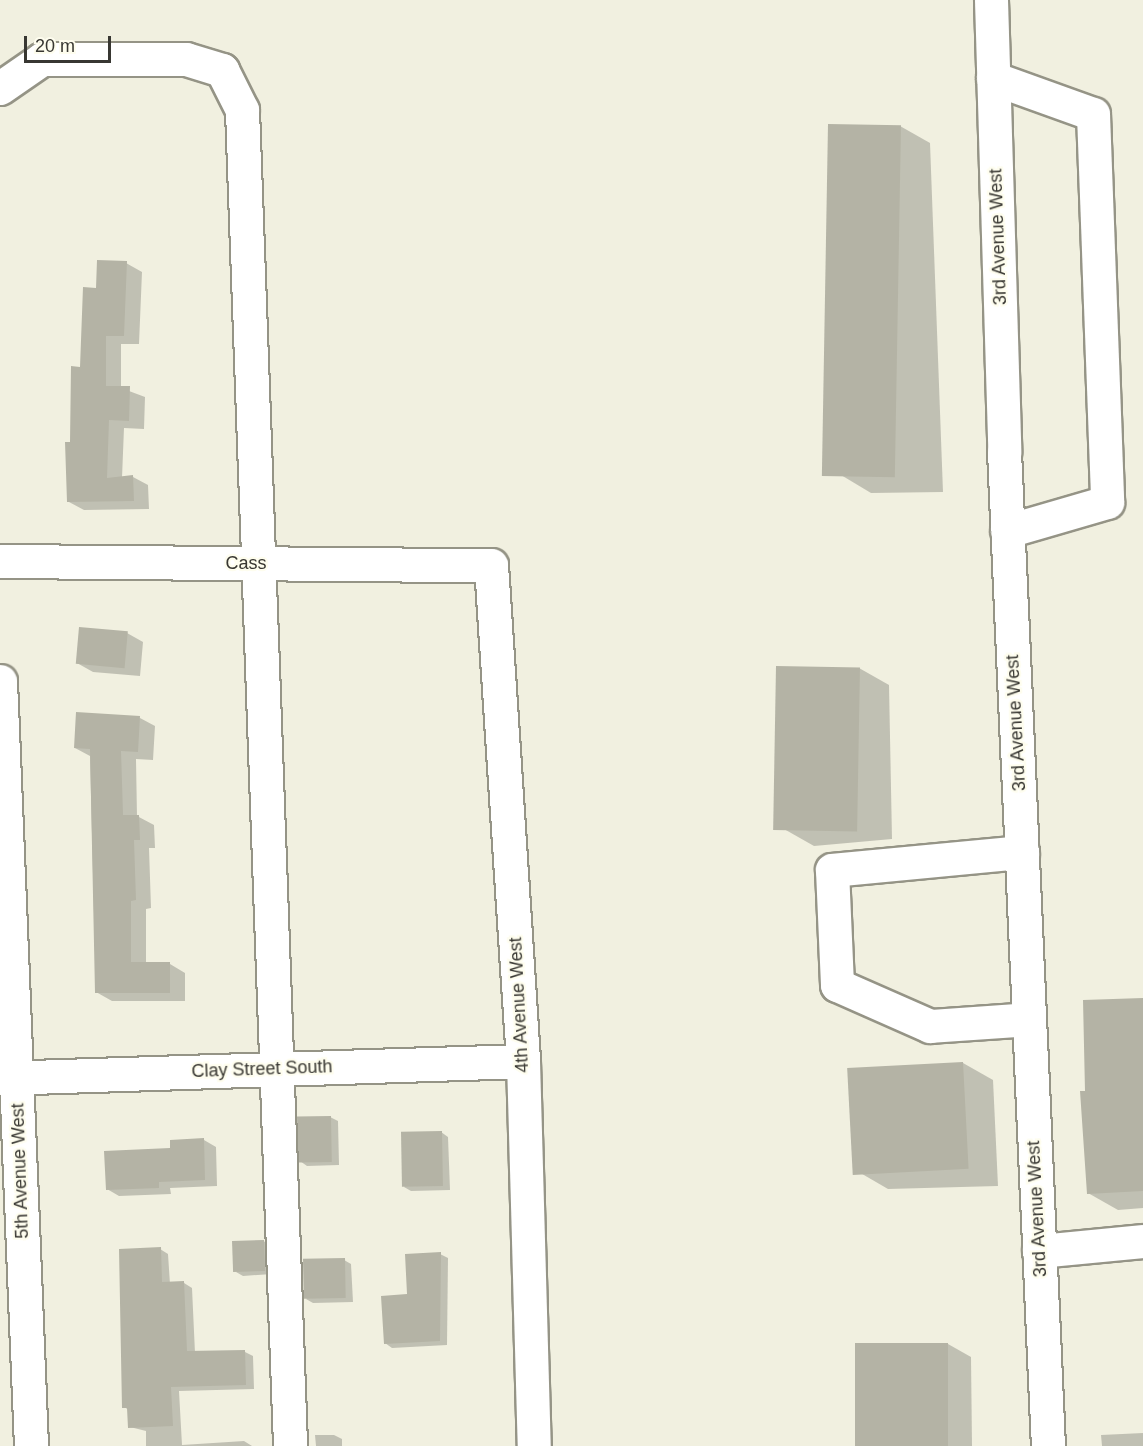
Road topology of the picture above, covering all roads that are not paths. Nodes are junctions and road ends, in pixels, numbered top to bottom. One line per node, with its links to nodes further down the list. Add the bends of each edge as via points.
1 (991, 0): 2 (street, 3rd Avenue West)
2 (993, 78): 4 (street, 3rd Avenue West); 4 (street, via 1093,114 1107,502)
3 (0, 88): 6 (street, via 42,60 186,59 222,70 242,110)
4 (1007, 531): 9 (street, 3rd Avenue West)
5 (0, 561): 6 (street, Cass)
6 (260, 563): 7 (street, Cass); 12 (street)
7 (491, 565): 11 (street, 4th Avenue West)
8 (0, 681): 13 (street, 5th Avenue West)
9 (1022, 852): 10 (street, 3rd Avenue West); 10 (street, via 832,870 837,985 930,1026)
10 (1029, 1019): 15 (street, 3rd Avenue West)
11 (523, 1061): 12 (street, Clay Street South); 18 (street, 4th Avenue West)
12 (277, 1069): 13 (street, Clay Street South); 17 (street)
13 (8, 1077): 16 (street, 5th Avenue West)
14 (1143, 1241): 15 (street)
15 (1040, 1251): 19 (street, 3rd Avenue West)
16 (31, 1446)
17 (290, 1446)
18 (534, 1446)
19 (1048, 1446)

